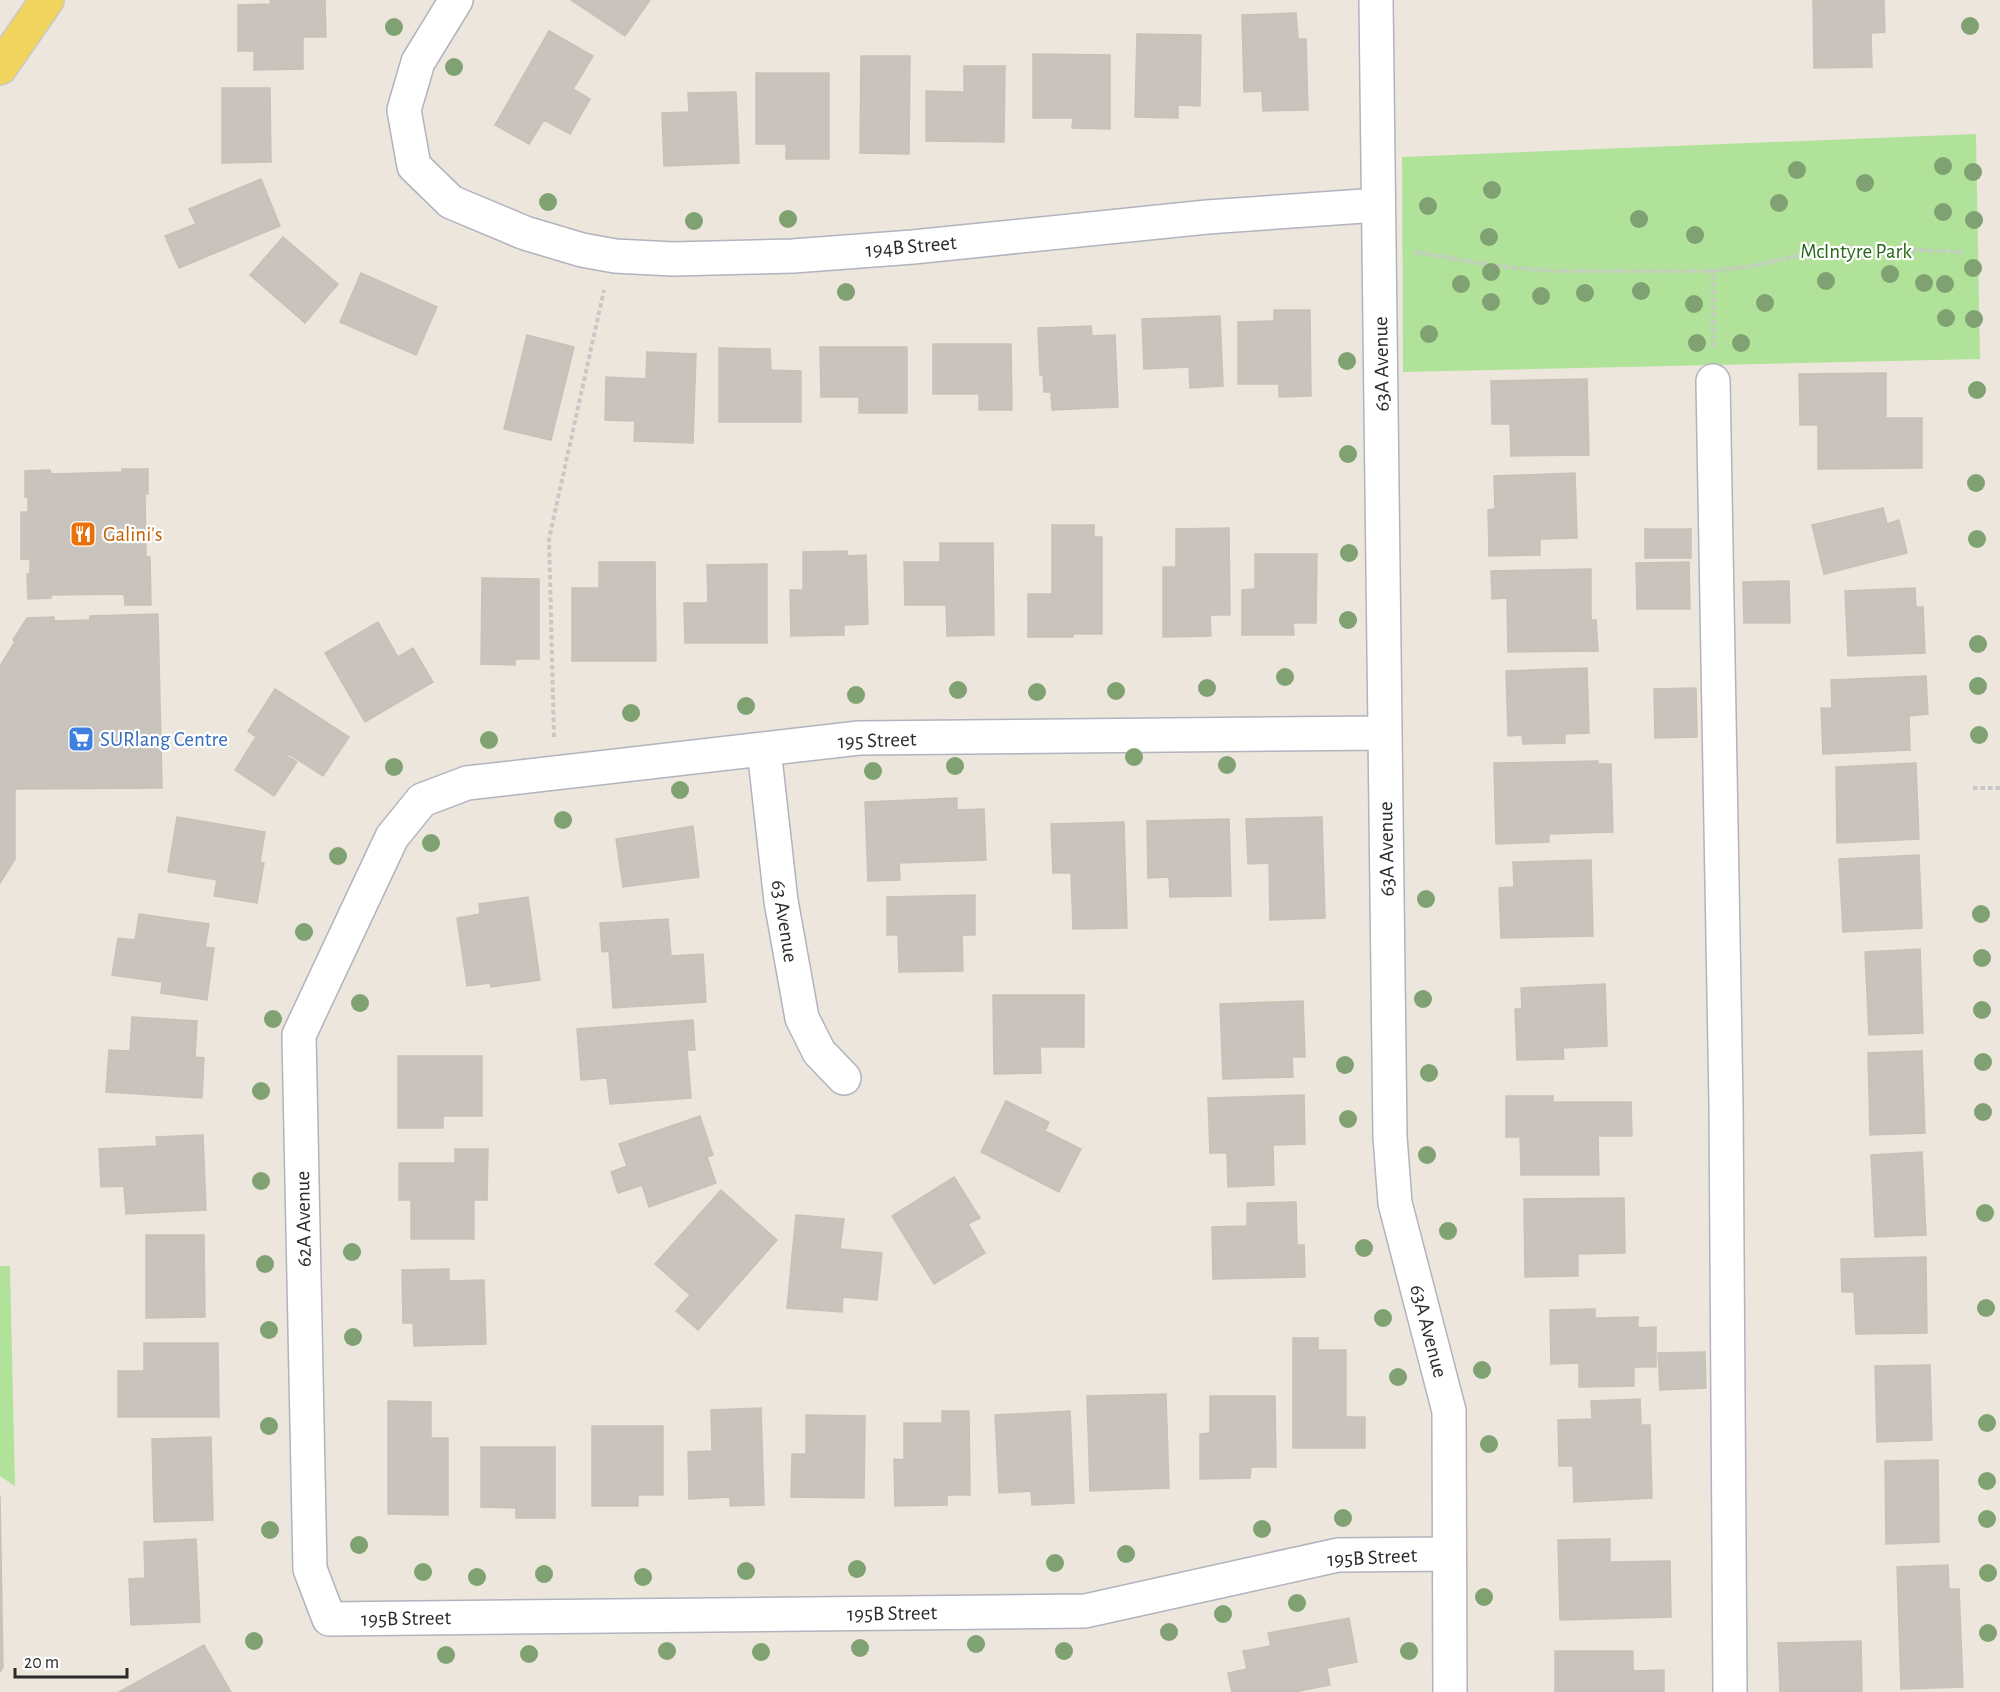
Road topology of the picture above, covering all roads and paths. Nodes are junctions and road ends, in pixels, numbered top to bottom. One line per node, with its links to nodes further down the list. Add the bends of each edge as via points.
1 (47, 0): 4 (main road)
2 (456, 0): 5 (street, 194B Street, via 418,63 404,110 414,166 451,202 582,250 674,259 793,256)
3 (1376, 0): 5 (street, 63A Avenue)
4 (0, 68)
5 (1378, 205): 11 (street, 63A Avenue)
6 (1413, 252): 8 (path, via 1557,271)
7 (1964, 252): 8 (path, via 1849,248)
8 (1713, 271): 10 (path)
9 (605, 286): 12 (path, via 549,539)
10 (1713, 381): 21 (street, via 1726,1104)
11 (1384, 733): 13 (street, 195 Street, via 859,738); 18 (street, 63A Avenue, via 1390,1137 1395,1203 1449,1411)
12 (554, 737)
13 (764, 749): 16 (street, 195 Street, via 467,783 422,800); 17 (street, 63 Avenue, via 781,901 802,1018 819,1052)
14 (1974, 788): 15 (path)
15 (2000, 788)
16 (392, 837): 19 (street, 62A Avenue, via 299,1035 310,1569)
17 (844, 1078)
18 (1449, 1554): 19 (street, 195B Street, via 1338,1555 1085,1611); 20 (street, 63A Avenue)
19 (329, 1619)
20 (1450, 1692)
21 (1730, 1692)

